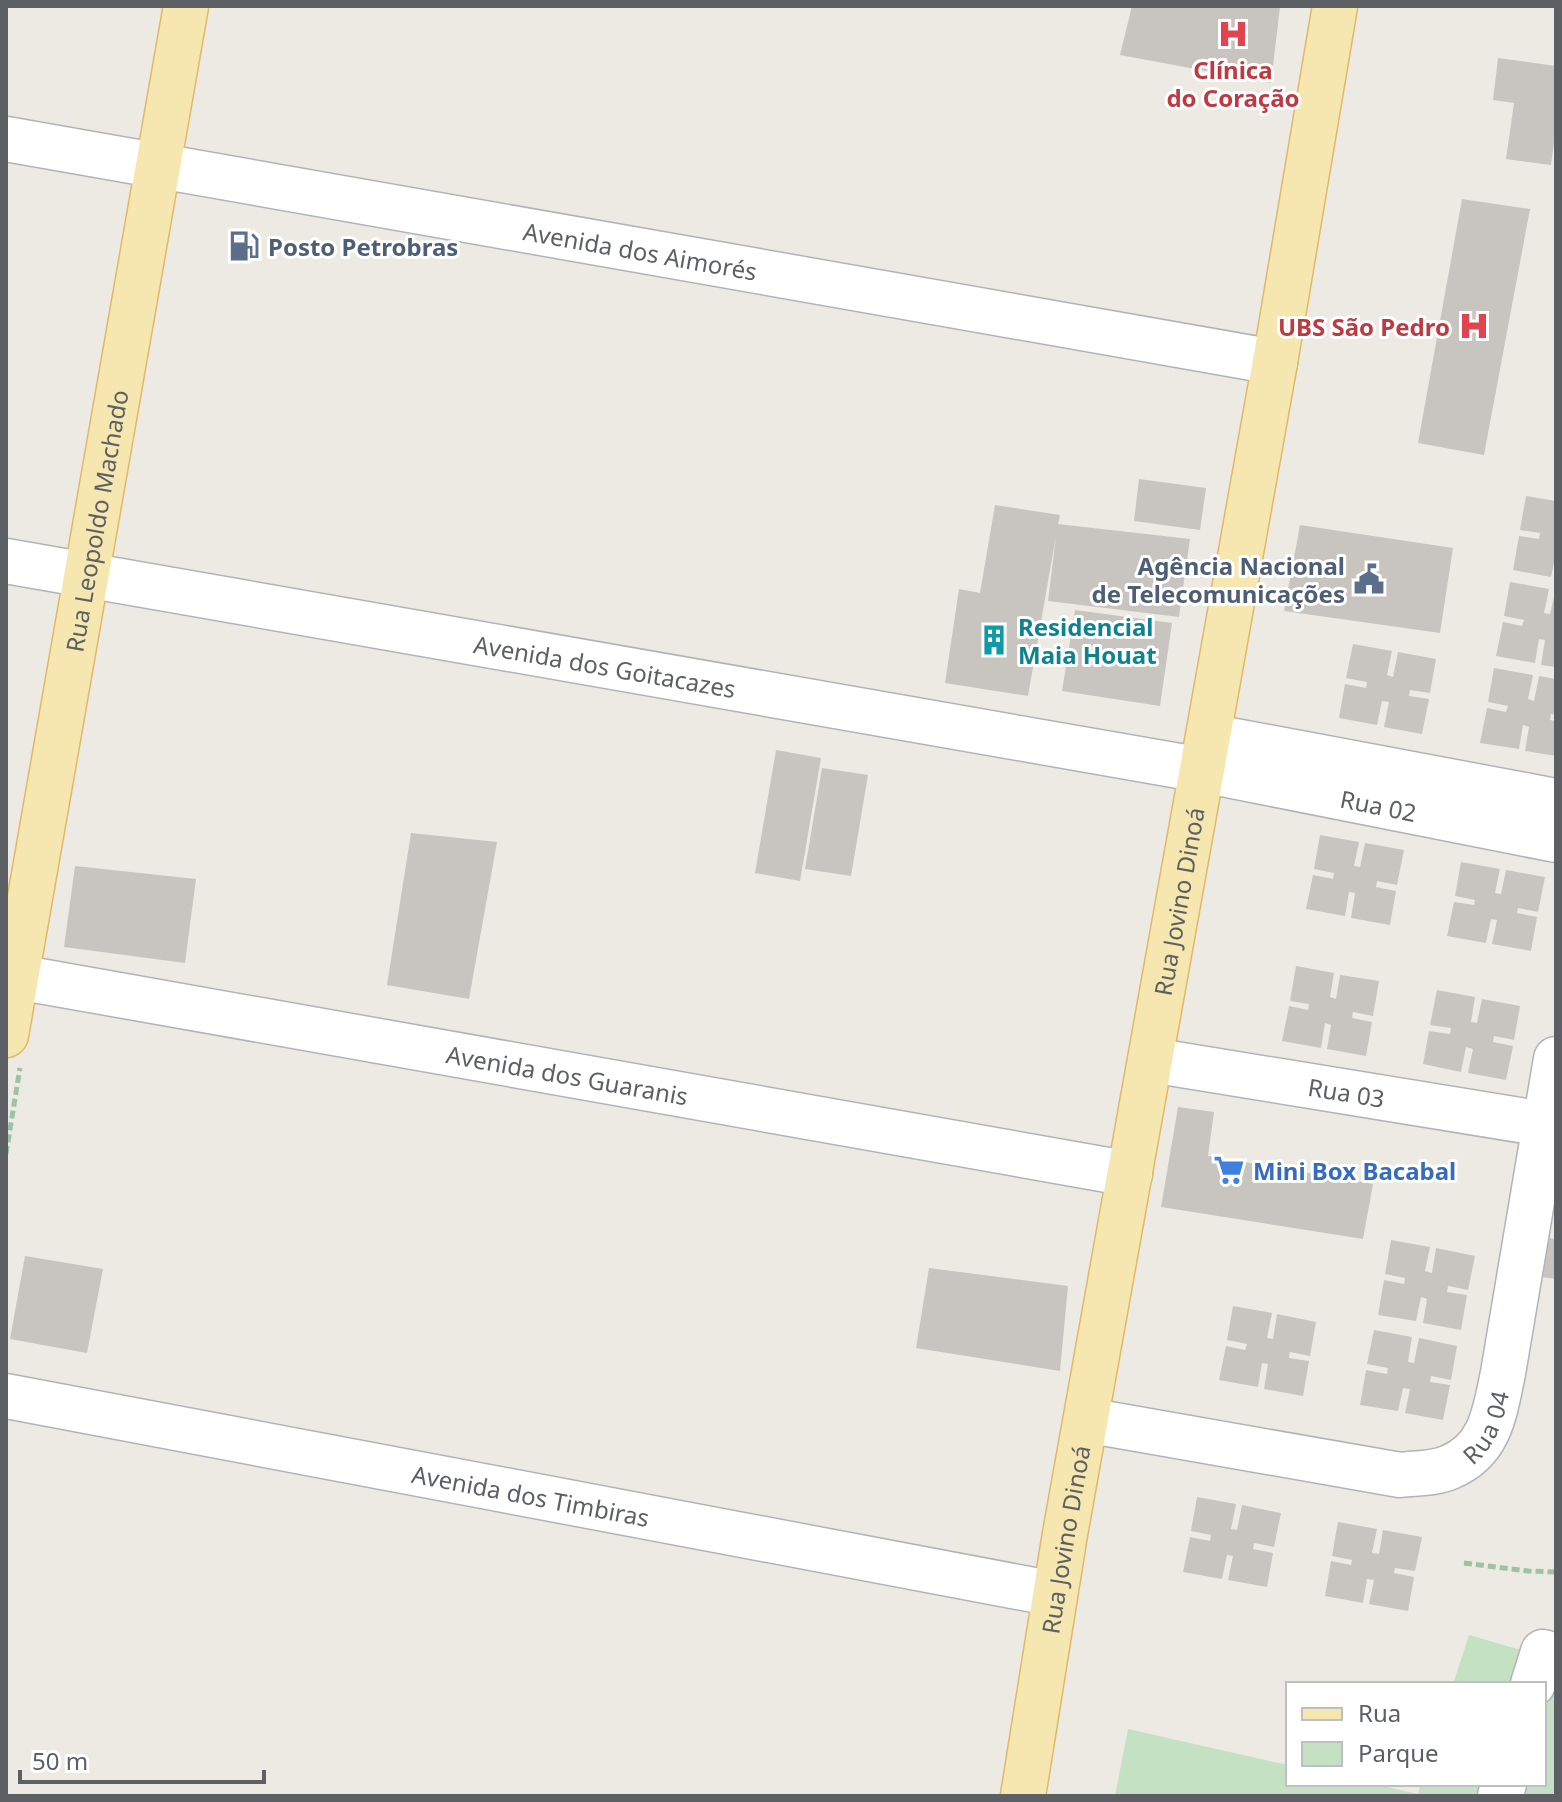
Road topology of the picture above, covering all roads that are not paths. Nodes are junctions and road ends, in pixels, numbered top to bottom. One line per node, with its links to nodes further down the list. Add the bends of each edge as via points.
1 (186, 6): 4 (main road, Rua Leopoldo Machado)
2 (1335, 6): 5 (main road, Rua Jovino Dinoá)
3 (6, 139): 4 (street, Avenida dos Aimorés)
4 (158, 165): 5 (street, Avenida dos Aimorés); 7 (main road, Rua Leopoldo Machado)
5 (1275, 362): 8 (main road, Rua Jovino Dinoá)
6 (6, 561): 7 (street, Avenida dos Goitacazes)
7 (87, 575): 8 (street, Avenida dos Goitacazes); 11 (main road, Rua Leopoldo Machado)
8 (1205, 753): 9 (street, Rua 02); 10 (street, Rua 02); 14 (main road, Rua Jovino Dinoá)
9 (1556, 801)
10 (1556, 840)
11 (11, 976): 12 (main road, Rua Leopoldo Machado); 16 (street, Avenida dos Guaranis)
12 (6, 1035)
13 (1556, 1059): 15 (street, Rua 04)
14 (1151, 1060): 15 (street, Rua 03); 16 (main road, Rua Jovino Dinoá)
15 (1544, 1124): 18 (street, Rua 04, via 1493,1420 1475,1449 1459,1462 1400,1475)
16 (1130, 1174): 18 (main road, Rua Jovino Dinoá)
17 (6, 1396): 19 (street, Avenida dos Timbiras)
18 (1086, 1420): 19 (main road, Rua Jovino Dinoá)
19 (1055, 1594): 22 (main road, Rua Jovino Dinoá)
20 (1556, 1656): 21 (street, via 1543,1652)
21 (1534, 1682)
22 (1023, 1796)

